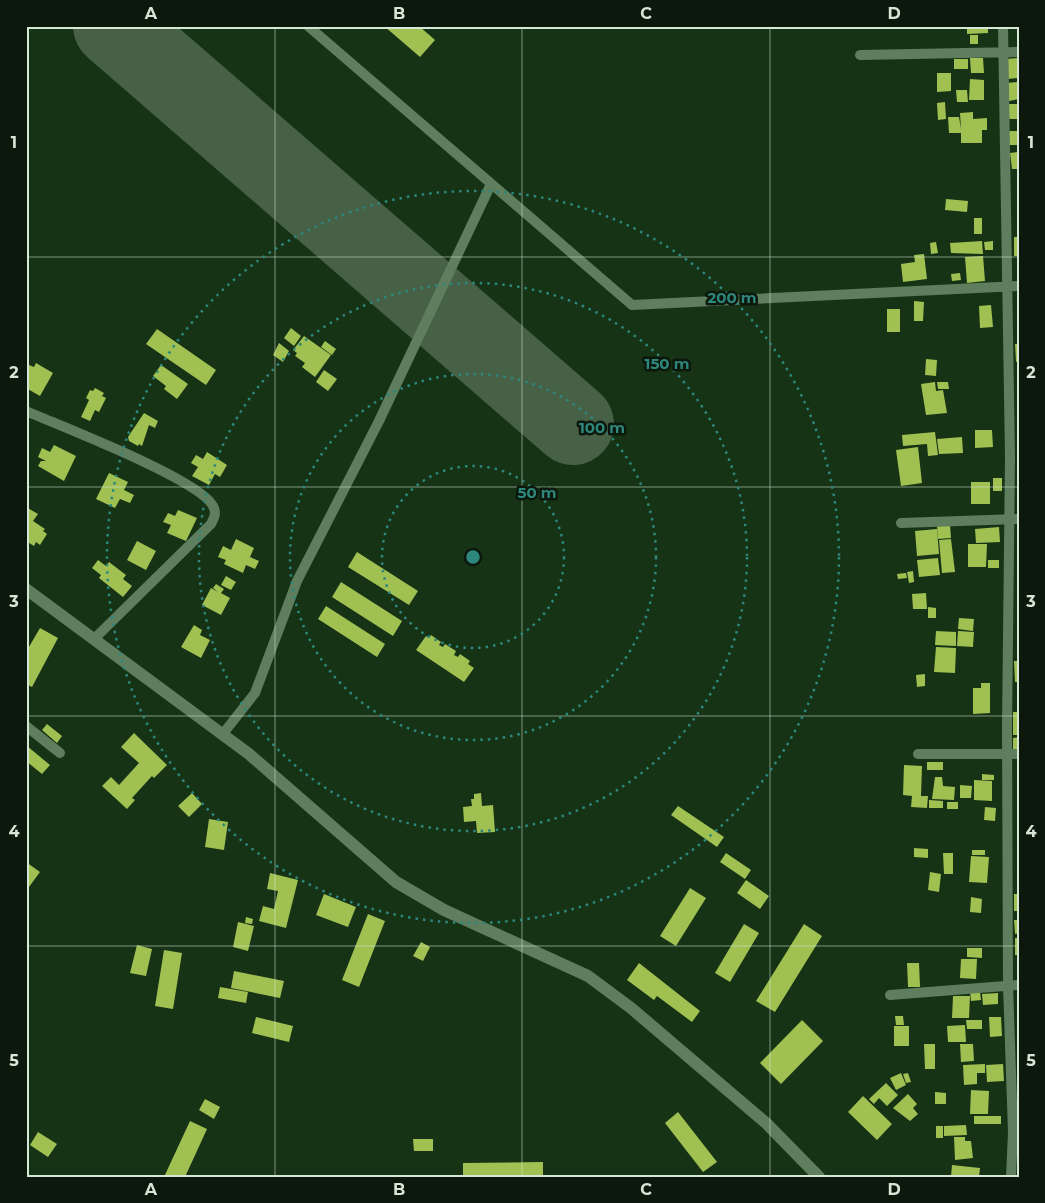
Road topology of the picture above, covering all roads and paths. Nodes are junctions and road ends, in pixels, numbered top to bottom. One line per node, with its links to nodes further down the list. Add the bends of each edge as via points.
1 (308, 26): 6 (street)
2 (1003, 26): 4 (street)
3 (1019, 52): 4 (street)
4 (1003, 53): 5 (street); 8 (street)
5 (860, 55)
6 (492, 184): 8 (street, via 632,305); 15 (street, via 379,421 297,581 255,693)
7 (1019, 286): 8 (street)
8 (1006, 287): 10 (street)
9 (26, 411): 13 (street, via 144,461 181,482 214,507 215,516 211,524)
10 (1014, 519): 11 (street); 19 (street)
11 (901, 523)
12 (26, 589): 13 (street)
13 (94, 639): 15 (street)
14 (26, 726): 16 (street)
15 (222, 735): 23 (street, via 249,754 396,882 444,910 588,976 631,1008 766,1123)
16 (60, 753)
17 (918, 754): 19 (street)
18 (1019, 754): 19 (street)
19 (1007, 755): 20 (street)
20 (1008, 985): 21 (street); 22 (street); 24 (street, via 1013,1132)
21 (1019, 985)
22 (890, 995)
23 (819, 1177)
24 (1011, 1177)

